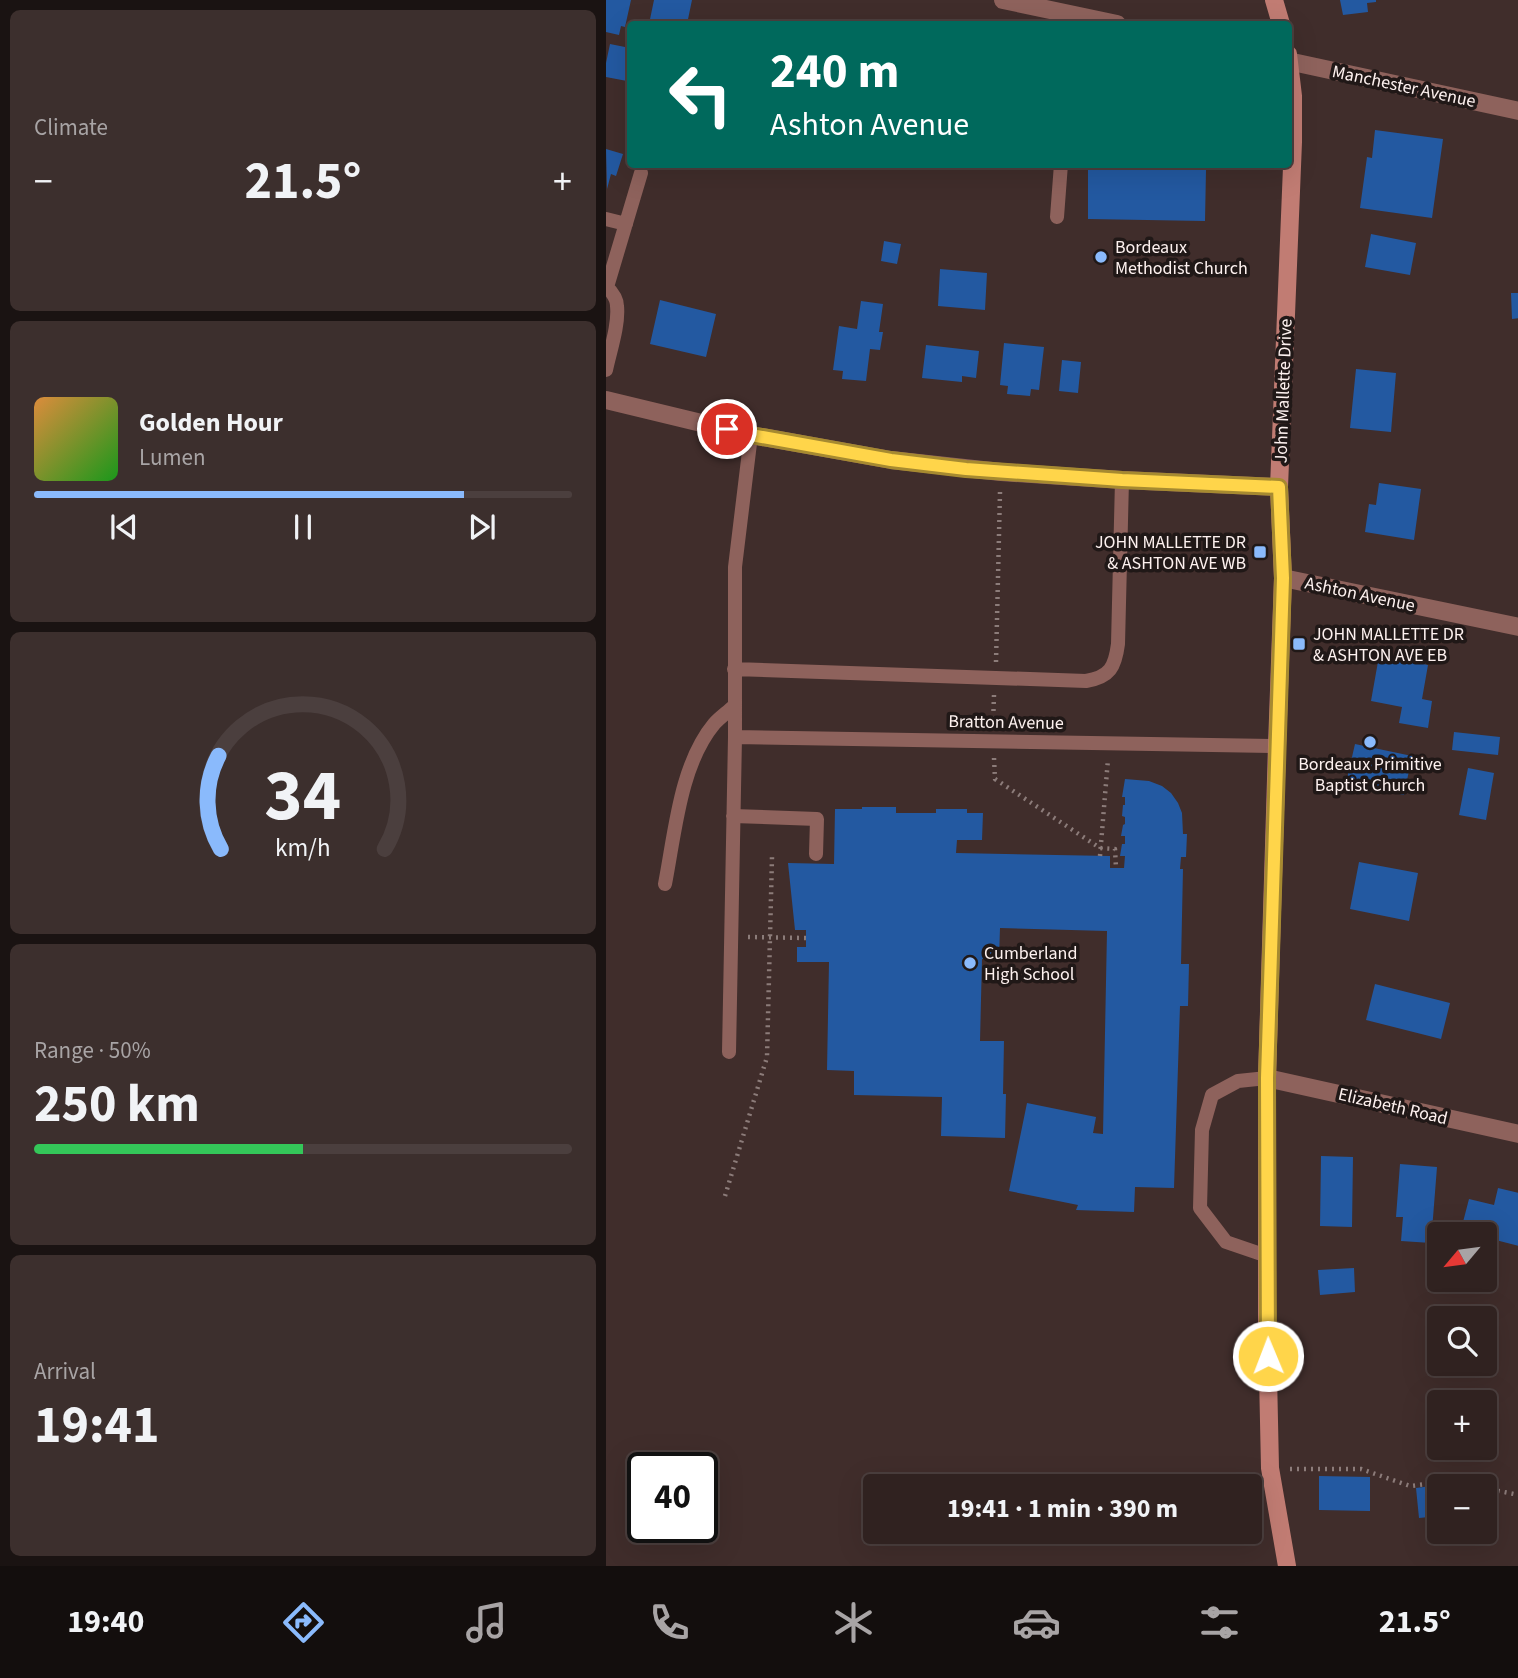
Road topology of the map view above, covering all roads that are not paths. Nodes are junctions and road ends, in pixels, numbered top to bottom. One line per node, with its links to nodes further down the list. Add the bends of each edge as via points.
1 (1003, 0): 3 (street)
2 (1274, 0): 4 (street)
3 (1086, 21)
4 (1280, 21)
5 (1292, 60): 7 (street, Manchester Avenue)
6 (1292, 87): 8 (street, John Mallette Drive)
7 (1518, 111)
8 (1292, 167)
9 (1061, 168): 12 (lane)
10 (1292, 168): 20 (street, John Mallette Drive)
11 (641, 173): 14 (lane)
12 (1057, 217)
13 (606, 219): 14 (lane)
14 (626, 224): 15 (lane)
15 (607, 287): 16 (lane, via 617,305)
16 (606, 370)
17 (606, 400): 18 (street)
18 (751, 435): 19 (street, via 891,460); 23 (lane, via 735,567)
19 (1122, 480): 20 (street); 23 (lane, via 1118,644 1113,667 1098,679)
20 (1279, 487): 21 (street, John Mallette Drive)
21 (1283, 578): 22 (street, Ashton Avenue); 26 (street, John Mallette Drive)
22 (1518, 627)
23 (734, 670): 24 (lane)
24 (734, 706): 25 (lane); 29 (lane, via 715,722 694,757)
25 (735, 737): 26 (lane, Bratton Avenue); 27 (lane)
26 (1277, 746): 31 (street, John Mallette Drive)
27 (733, 816): 28 (lane, via 817,819); 30 (lane)
28 (817, 854)
29 (665, 884)
30 (730, 1052)
31 (1267, 1078): 32 (street, Elizabeth Road); 33 (street, John Mallette Drive); 33 (lane, via 1238,1081 1212,1095 1203,1130 1200,1208 1226,1242)
32 (1518, 1134)
33 (1267, 1256): 34 (street, John Mallette Drive, via 1270,1468)
34 (1287, 1566)

